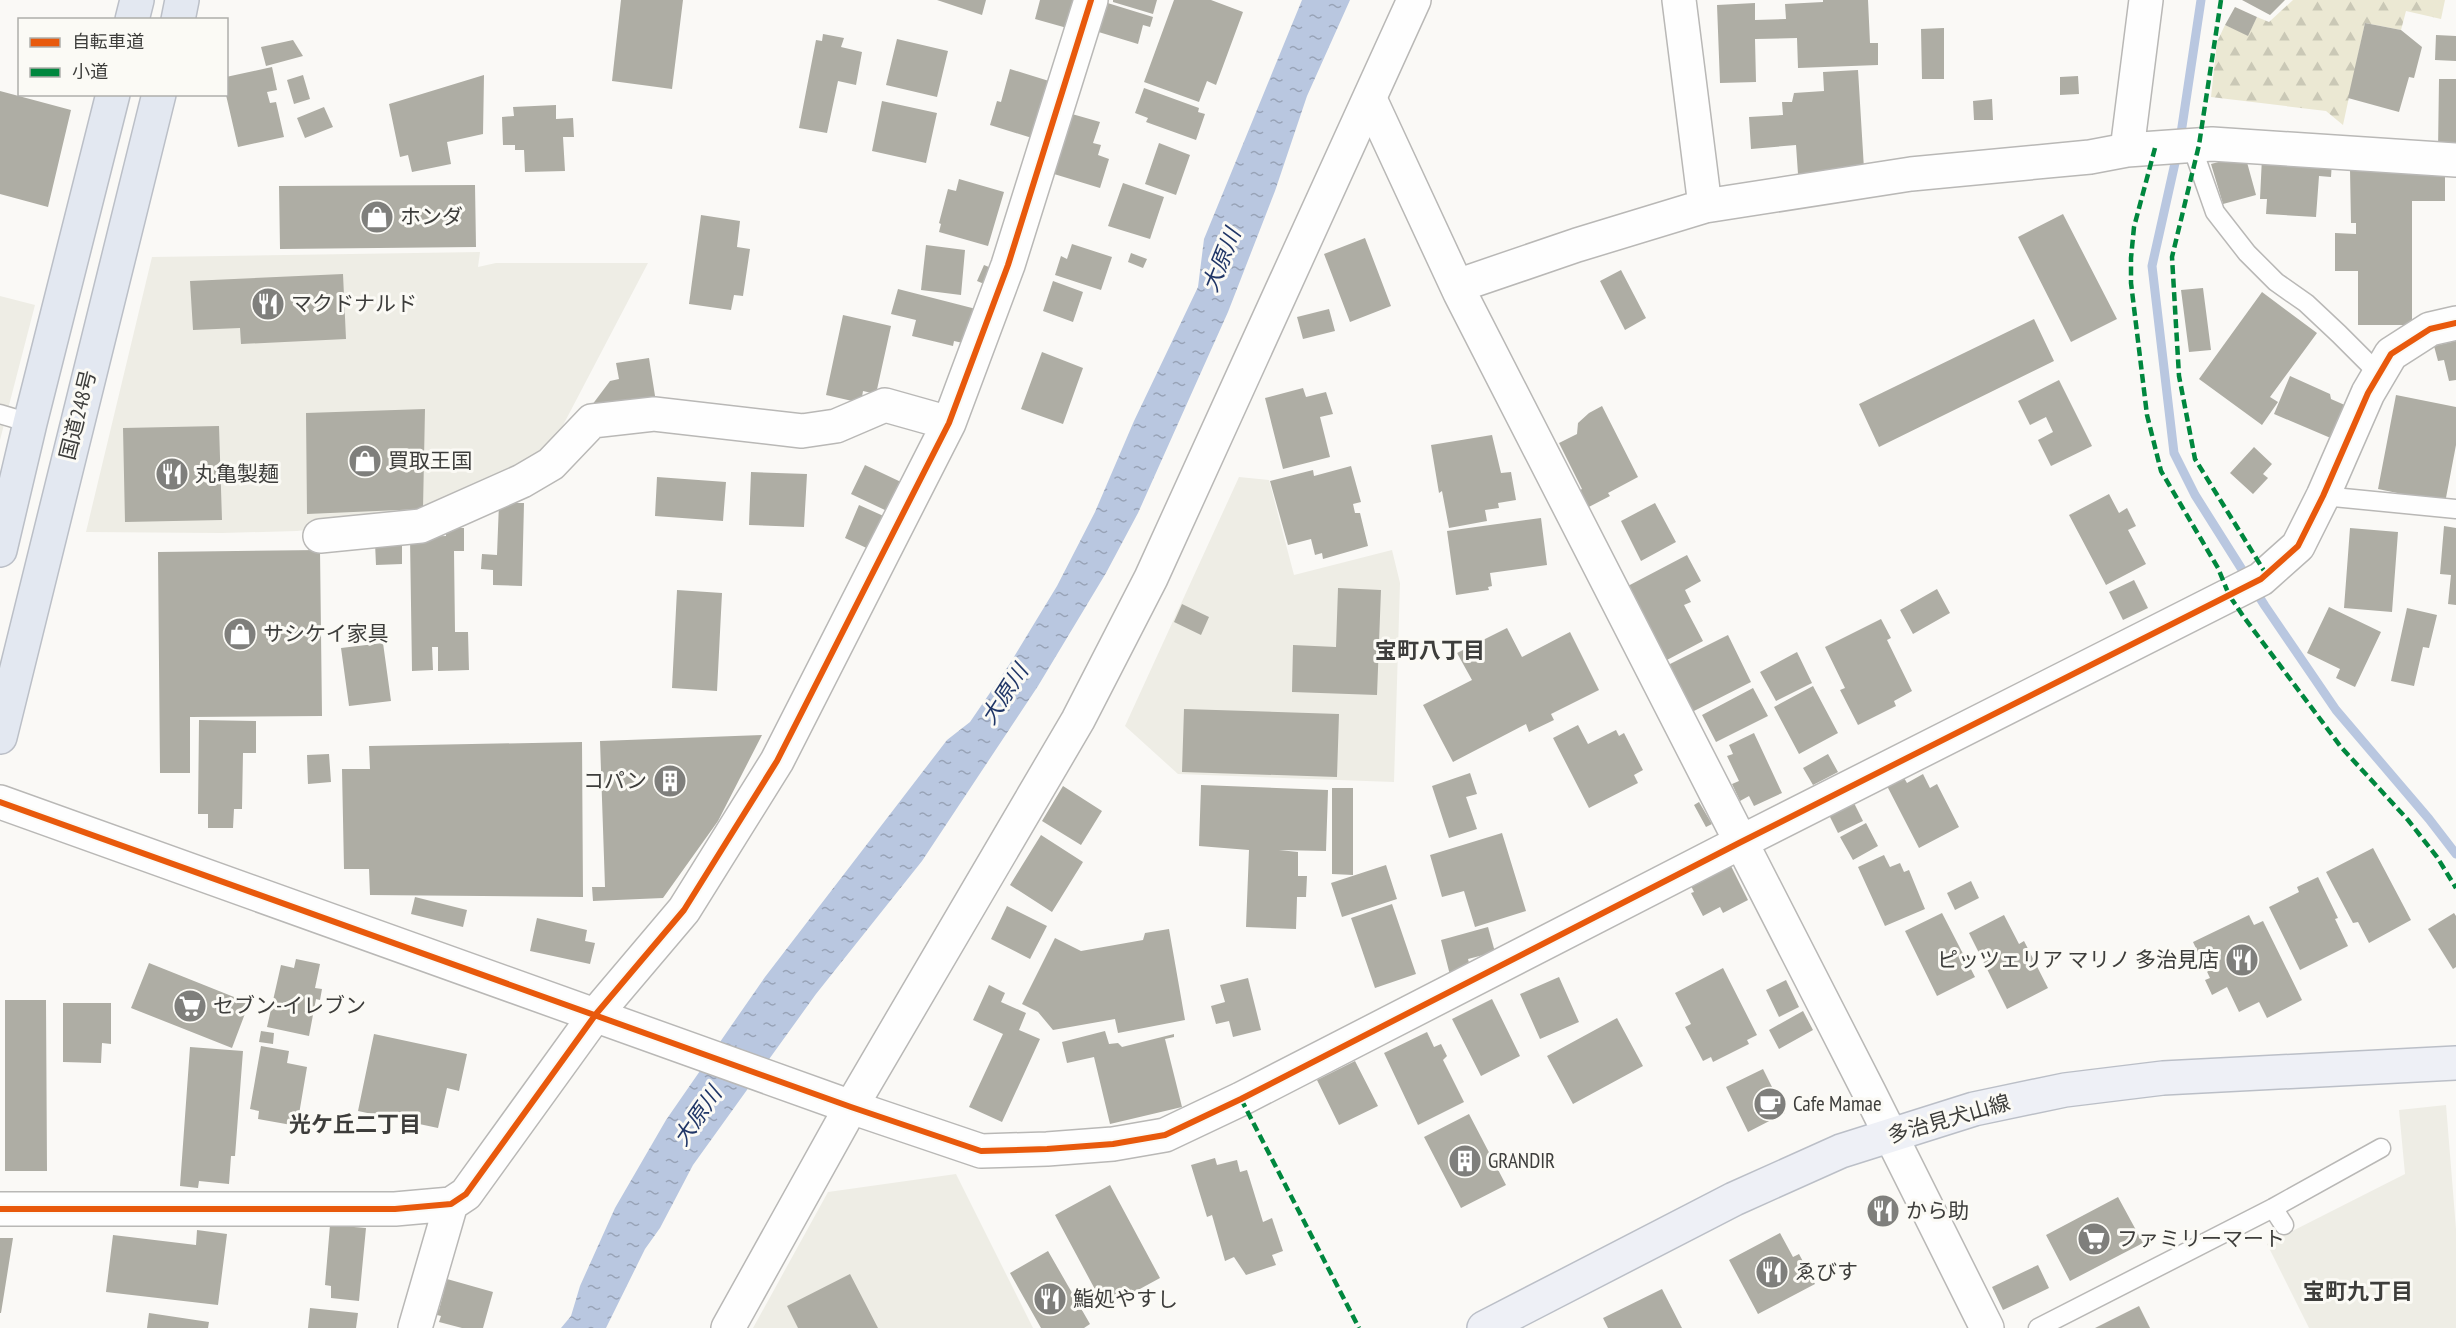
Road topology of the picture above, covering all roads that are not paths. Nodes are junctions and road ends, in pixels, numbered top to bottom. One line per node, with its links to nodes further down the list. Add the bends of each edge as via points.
1 (137, 0): 7 (highway)
2 (183, 0): 8 (highway)
3 (1091, 0): 20 (street, via 1008,265)
4 (1414, 0): 11 (street)
5 (1679, 0): 15 (street, via 1690,158)
6 (2146, 0): 12 (street)
7 (132, 18)
8 (178, 18)
9 (112, 96): 19 (highway)
10 (159, 96): 25 (highway, 国道248号)
11 (1370, 99): 16 (street); 30 (street, via 1151,579 1089,699)
12 (2141, 149): 13 (street); 15 (street, via 1911,174)
13 (2195, 152): 14 (street, via 2212,144); 18 (lane, via 2215,212 2247,252 2276,282 2331,326)
14 (2456, 160)
15 (1705, 206): 16 (street)
16 (1457, 286): 27 (street)
17 (2456, 323): 18 (street, via 2430,328 2391,354)
18 (2379, 375): 21 (street)
19 (15, 418): 24 (highway)
20 (949, 423): 23 (street, via 885,405 836,426 802,430 654,414 592,421 551,464 421,526); 28 (street, via 777,760 684,910)
21 (2324, 496): 22 (lane); 27 (street, via 2298,546 2261,579)
22 (2456, 509)
23 (320, 536)
24 (0, 550)
25 (0, 737)
26 (0, 802): 28 (street)
27 (1741, 842): 30 (street, via 1241,1100 1165,1135 1113,1144 981,1151); 31 (street)
28 (606, 1018): 30 (street); 33 (street, via 466,1194)
29 (2456, 1063): 31 (main road, 多治見犬山線, via 2163,1078 2065,1090 1974,1109)
30 (851, 1107): 38 (street)
31 (1891, 1135): 39 (main road, 多治見犬山線, via 1841,1151 1734,1199); 40 (street)
32 (2382, 1148): 34 (lane)
33 (451, 1204): 35 (street, via 395,1209); 37 (street)
34 (2273, 1208): 36 (lane); 41 (lane)
35 (0, 1209)
36 (2284, 1226)
37 (415, 1328)
38 (728, 1328)
39 (1484, 1328)
40 (1987, 1328)
41 (2038, 1328)

